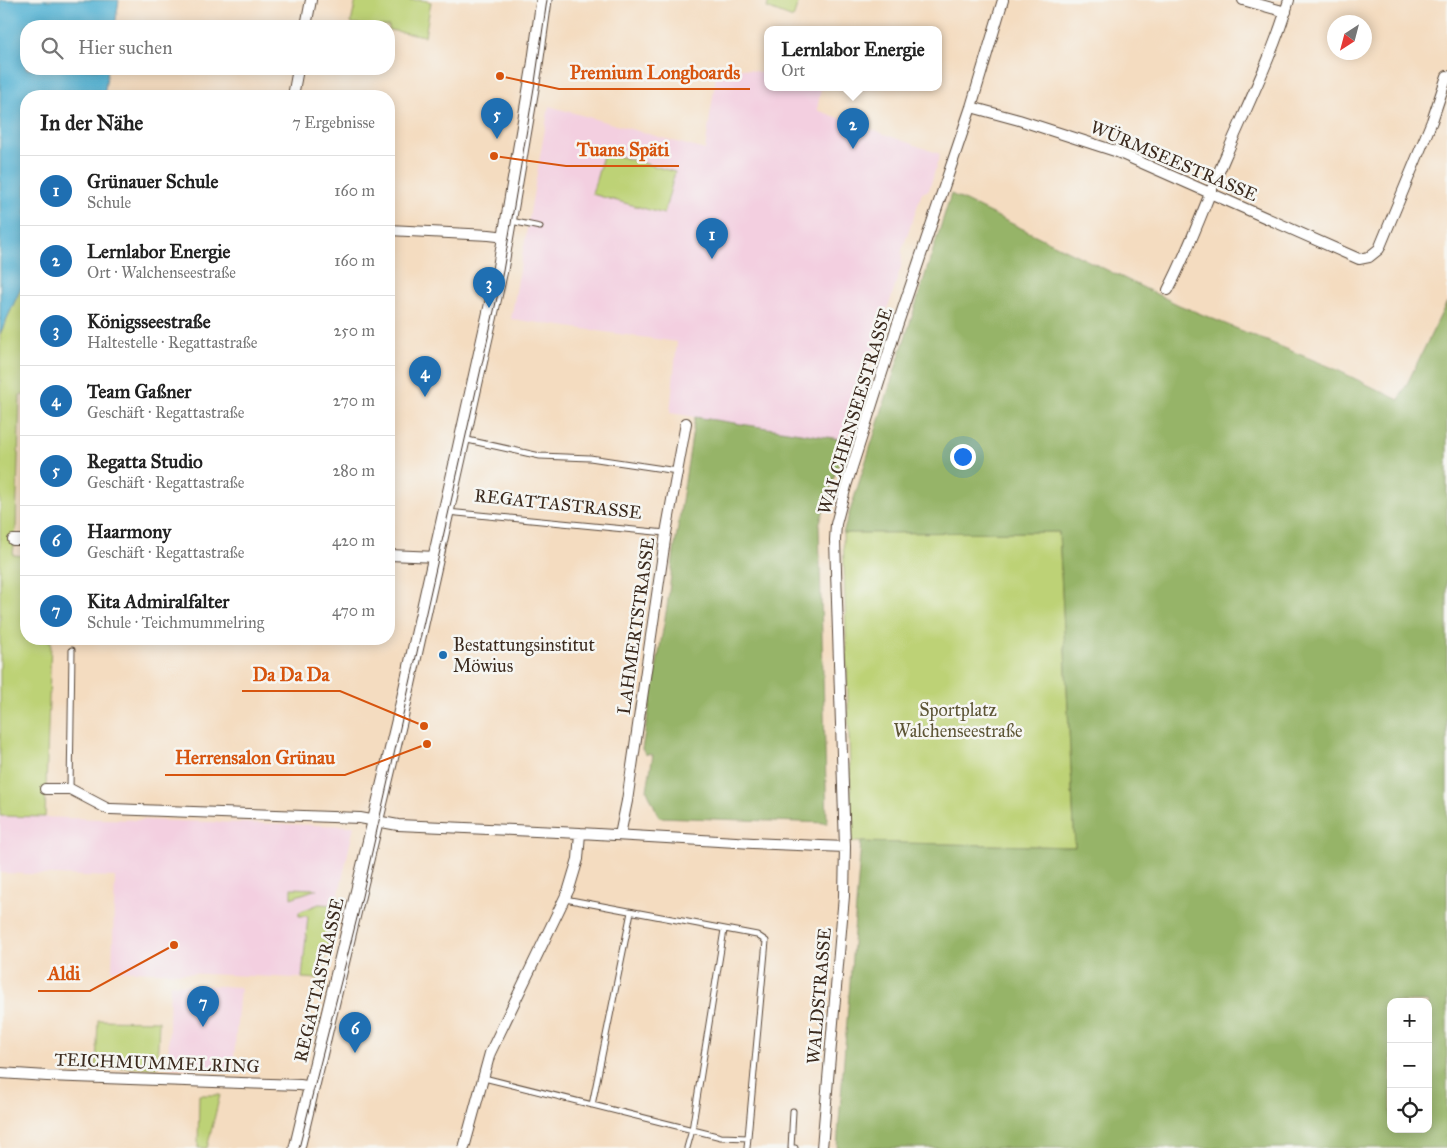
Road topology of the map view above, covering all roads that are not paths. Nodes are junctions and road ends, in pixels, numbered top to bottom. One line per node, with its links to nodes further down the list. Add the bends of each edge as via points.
1 (311, 0): 7 (street)
2 (544, 0): 13 (main road, REGATTASTRASSE)
3 (1003, 0): 11 (street, WALCHENSEESTRASSE)
4 (1243, 0): 6 (street)
5 (1289, 0): 6 (street)
6 (1286, 12): 12 (street)
7 (307, 20)
8 (297, 75): 10 (street)
9 (1447, 76): 12 (street, WÜRMSEESTRASSE, via 1432,121 1379,249 1369,257 1359,259)
10 (294, 90)
11 (971, 107): 12 (street, WÜRMSEESTRASSE, via 1115,152); 33 (street, WALCHENSEESTRASSE, via 893,338 836,524)
12 (1210, 192): 17 (street)
13 (509, 220): 14 (lane); 16 (main road, REGATTASTRASSE)
14 (540, 227)
15 (395, 230): 16 (street)
16 (506, 238): 19 (main road, REGATTASTRASSE)
17 (1168, 290)
18 (686, 423): 20 (street, LAHMERTSTRASSE)
19 (463, 439): 20 (lane, via 540,456 590,458); 21 (main road, REGATTASTRASSE)
20 (678, 471): 22 (street, LAHMERTSTRASSE)
21 (447, 512): 22 (lane, REGATTASTRASSE); 26 (main road, REGATTASTRASSE)
22 (666, 533): 32 (street, LAHMERTSTRASSE)
23 (13, 540): 24 (street)
24 (20, 540)
25 (395, 555): 26 (street)
26 (436, 557): 30 (main road, REGATTASTRASSE)
27 (72, 650): 29 (lane)
28 (45, 789): 29 (street)
29 (70, 789): 30 (street, via 108,808)
30 (376, 821): 31 (street, via 398,825); 39 (main road, REGATTASTRASSE)
31 (580, 832): 32 (street); 34 (street, via 578,859)
32 (620, 835): 33 (street)
33 (844, 847): 49 (street, WALDSTRASSE, via 844,896)
34 (565, 899): 35 (lane); 38 (street, via 494,1044)
35 (631, 912): 36 (lane); 40 (lane)
36 (724, 930): 42 (lane); 43 (lane, via 757,935 766,941)
37 (0, 1073): 39 (street, TEICHMUMMELRING)
38 (484, 1078): 40 (lane); 45 (street)
39 (313, 1087): 44 (main road, REGATTASTRASSE)
40 (592, 1106): 42 (lane)
41 (793, 1111): 48 (lane, via 791,1148)
42 (692, 1130): 43 (lane, via 721,1137); 46 (lane)
43 (748, 1138): 47 (lane)
44 (298, 1148)
45 (464, 1148)
46 (687, 1148)
47 (747, 1148)
48 (795, 1148)
49 (822, 1148)

